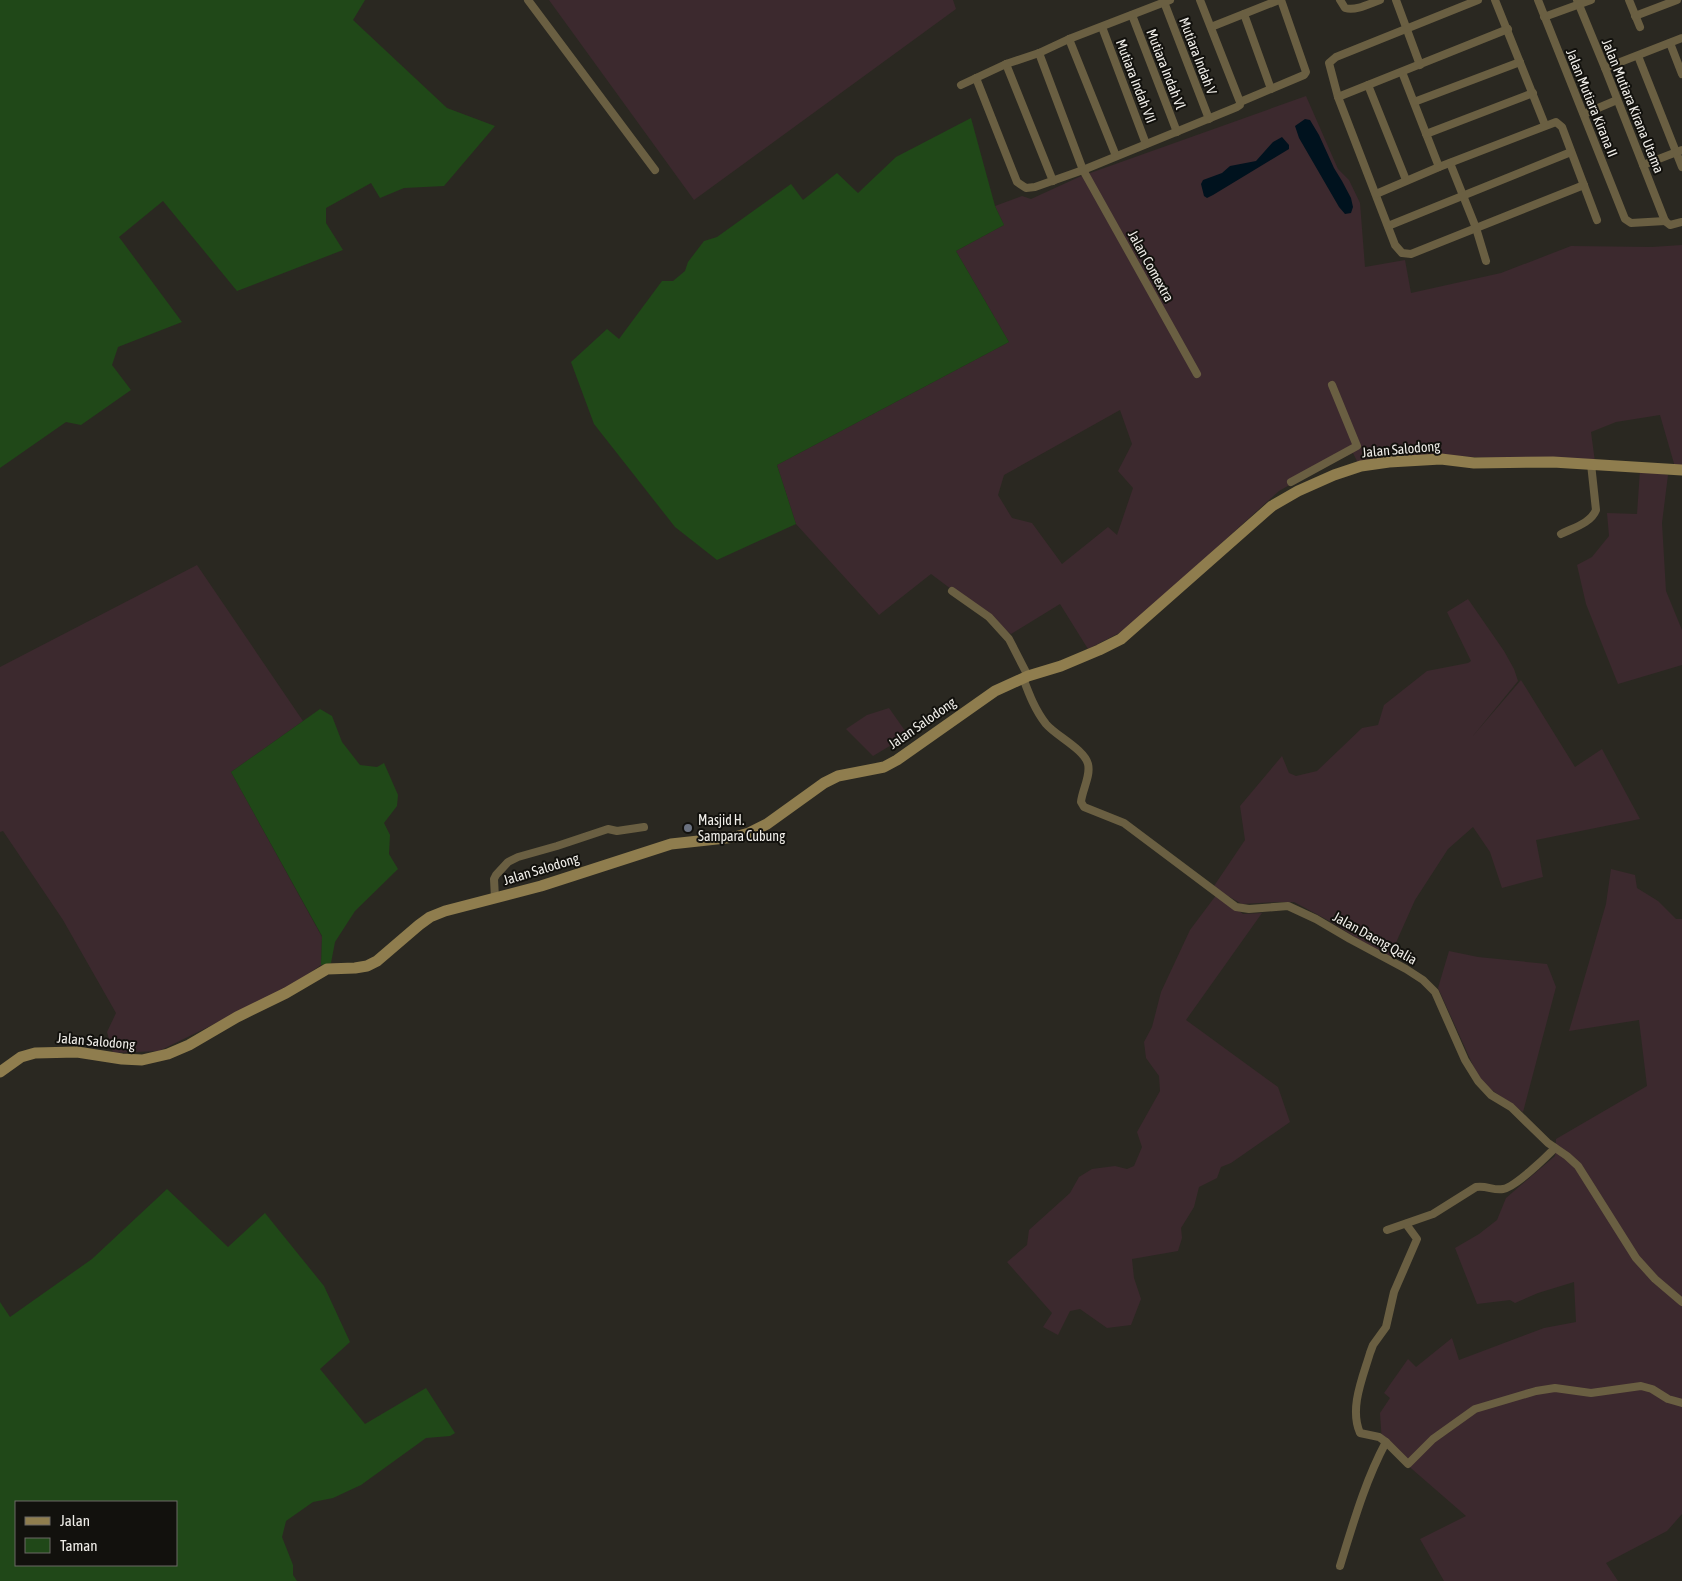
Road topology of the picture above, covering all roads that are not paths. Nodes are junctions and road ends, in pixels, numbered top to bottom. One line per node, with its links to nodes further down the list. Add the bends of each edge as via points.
1 (528, 0): 57 (street)
2 (1200, 0): 20 (street)
3 (1280, 0): 16 (street); 38 (street, via 1306,72)
4 (1340, 0): 5 (street, via 1344,8 1350,9)
5 (1380, 0)
6 (1396, 0): 22 (street)
7 (1478, 0): 22 (street)
8 (1495, 0): 23 (street)
9 (1538, 0): 18 (street, Jalan Mutiara Kirana II)
10 (1591, 0): 14 (street)
11 (1629, 0): 17 (street)
12 (1677, 0): 17 (street)
13 (1167, 1): 15 (street); 45 (street, Mutiara Indah V)
14 (1578, 2): 18 (street); 32 (street, Jalan Mutiara Kirana Utama)
15 (1132, 14): 19 (street); 47 (street, Mutiara Indah Vl)
16 (1244, 14): 20 (street); 38 (street)
17 (1635, 16): 21 (street)
18 (1544, 17): 44 (street, Jalan Mutiara Kirana II)
19 (1102, 27): 25 (street); 49 (street, Mutiara Indah VII)
20 (1211, 27): 42 (street)
21 (1640, 27)
22 (1407, 29): 31 (street); 40 (street, via 1331,60 1329,66)
23 (1508, 29): 29 (street); 31 (street)
24 (1682, 38): 26 (street)
25 (1069, 39): 27 (street); 52 (street)
26 (1670, 43): 28 (street); 34 (street)
27 (1039, 53): 30 (street); 58 (street, Jalan Comextra)
28 (1638, 56): 32 (street); 50 (street)
29 (1520, 62): 39 (street); 43 (street)
30 (1006, 64): 35 (street); 60 (street)
31 (1420, 65): 33 (street)
32 (1606, 68): 41 (street, Jalan Mutiara Kirana Utama)
33 (1402, 72): 37 (street); 43 (street)
34 (1682, 74)
35 (976, 78): 36 (street); 60 (street, via 1017,182 1026,188)
36 (961, 85)
37 (1368, 85): 40 (street); 59 (street)
38 (1271, 89): 42 (street)
39 (1533, 93): 46 (street); 48 (street)
40 (1338, 97): 62 (street)
41 (1617, 100): 44 (street); 54 (street, Jalan Mutiara Kirana Utama)
42 (1240, 102): 45 (street, via 1240,105)
43 (1414, 102): 48 (street)
44 (1584, 114): 65 (street, Jalan Mutiara Kirana II, via 1626,221)
45 (1209, 119): 47 (street)
46 (1545, 125): 51 (street, via 1560,123); 53 (street)
47 (1177, 132): 49 (street)
48 (1426, 134): 55 (street)
49 (1146, 144): 52 (street)
50 (1679, 151): 54 (street); 56 (street)
51 (1571, 152): 61 (street); 63 (street)
52 (1116, 156): 58 (street)
53 (1450, 163): 55 (street); 63 (street)
54 (1643, 166): 65 (street, Jalan Mutiara Kirana Utama)
55 (1439, 167): 59 (street)
56 (1682, 167)
57 (655, 170)
58 (1083, 170): 60 (street); 70 (street, Jalan Comextra)
59 (1406, 180): 62 (street)
60 (1052, 181)
61 (1584, 185): 64 (street); 68 (street)
62 (1376, 194): 67 (street)
63 (1463, 196): 67 (street); 68 (street)
64 (1597, 220)
65 (1665, 221): 66 (street, via 1670,225)
66 (1682, 222)
67 (1388, 226): 68 (street, via 1395,245 1408,255)
68 (1476, 228): 69 (street)
69 (1486, 261)
70 (1197, 374)
71 (1332, 385): 74 (street, via 1357,446)
72 (1591, 464): 73 (street, Jalan Salodong); 75 (street, via 1595,513); 77 (street, Jalan Salodong, via 1474,463 1441,459 1361,466 1334,475 1298,490 1272,506 1121,639 1061,666)
73 (1682, 470)
74 (1291, 482)
75 (1561, 534)
76 (952, 591): 77 (street, via 989,617 1009,639)
77 (1025, 677): 79 (street, Jalan Salodong, via 981,700 898,760 884,767 838,776 749,833 671,844); 81 (street, Jalan Daeng Qalia, via 1033,703 1046,724 1080,752 1087,762 1089,770 1081,802 1084,807 1124,823 1236,907 1288,906 1423,980 1435,992 1465,1060 1478,1081)
78 (644, 827): 79 (street, via 608,829 518,857 496,875)
79 (495, 898): 80 (street, Jalan Salodong, via 430,918 377,961 355,968 327,969 189,1046 168,1054 142,1060 77,1052 35,1053 21,1057)
80 (0, 1072)
81 (1555, 1148): 82 (street, via 1510,1187 1476,1187 1433,1214); 84 (street, Jalan Daeng Qalia, via 1578,1166 1636,1258)
82 (1406, 1224): 83 (street); 86 (street, via 1417,1239 1394,1292 1386,1327 1373,1345 1356,1403 1360,1433)
83 (1387, 1230)
84 (1682, 1302)
85 (1682, 1403): 86 (street, via 1668,1400 1641,1386 1591,1394 1555,1388 1475,1409 1440,1434 1408,1464)
86 (1386, 1442): 87 (street, via 1364,1491)
87 (1340, 1566)

